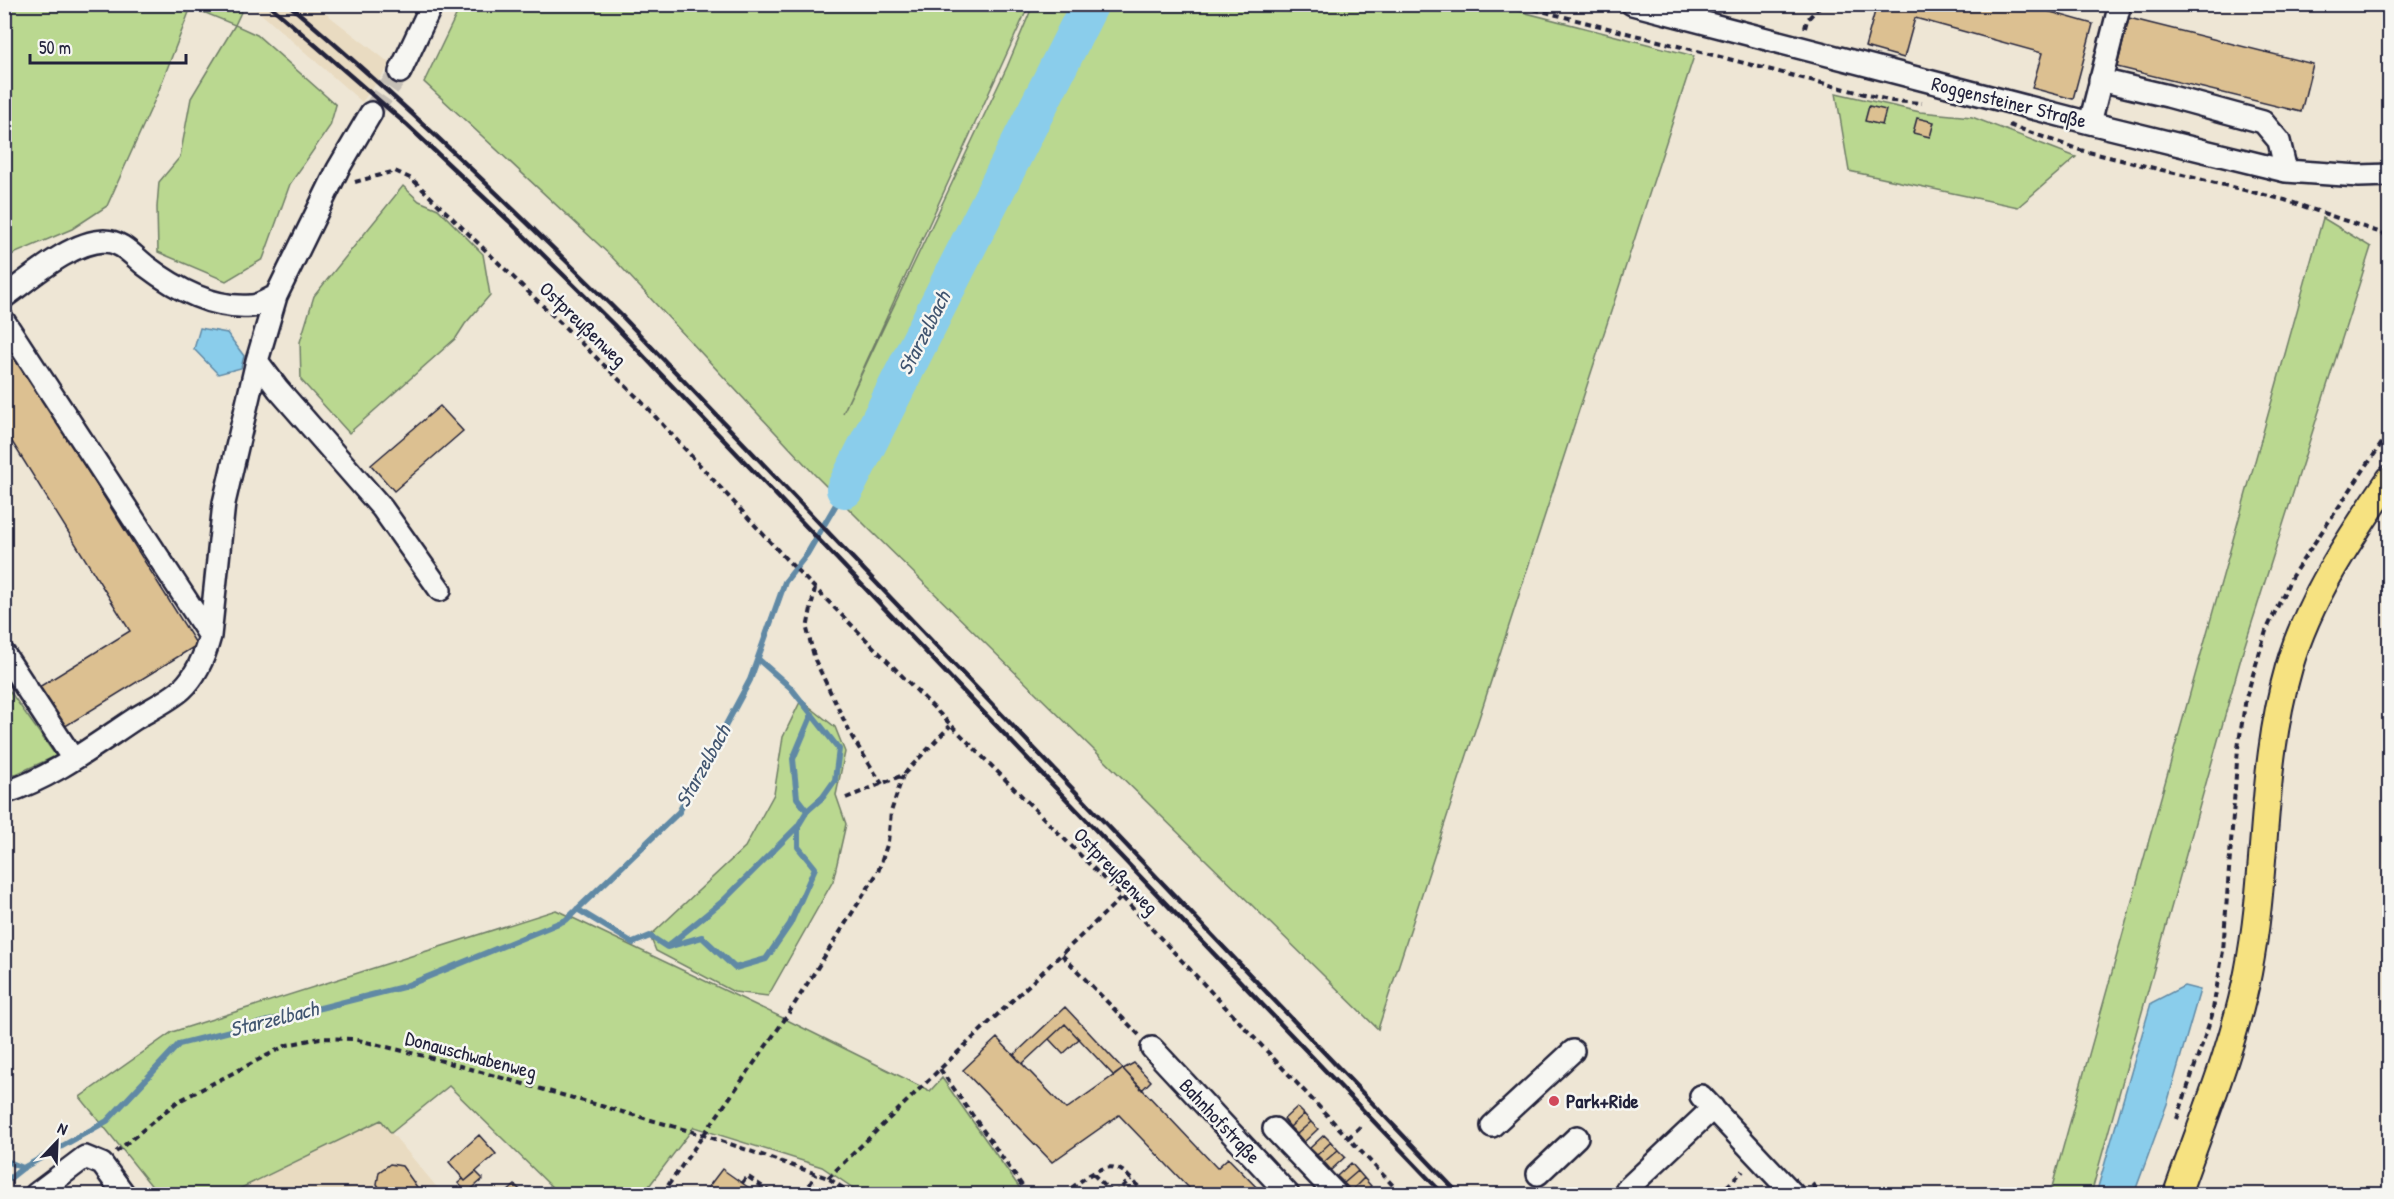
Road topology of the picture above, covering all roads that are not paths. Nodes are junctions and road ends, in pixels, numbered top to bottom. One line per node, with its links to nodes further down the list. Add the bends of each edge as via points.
1 (432, 4): 4 (street)
2 (1632, 4): 7 (street, Roggensteiner Straße)
3 (2120, 4): 5 (street)
4 (399, 72)
5 (2100, 80): 7 (street); 8 (street, via 2263,122 2279,141)
6 (371, 113): 10 (street, via 338,169)
7 (2090, 123): 8 (street, Roggensteiner Straße)
8 (2286, 171): 9 (street, Roggensteiner Straße)
9 (2390, 175)
10 (276, 296): 11 (street, via 253,307 221,304 190,295 126,248 105,241 72,249); 13 (street)
11 (4, 297)
12 (4, 321): 16 (street)
13 (257, 362): 15 (street, via 382,508); 16 (street, via 224,503)
14 (2390, 479): 34 (main road, via 2333,566 2289,666 2271,761 2259,900 2247,974 2226,1052)
15 (440, 590)
16 (210, 636): 18 (street, via 202,660 182,689)
17 (4, 654): 18 (street)
18 (73, 759): 19 (street, via 19,789)
19 (4, 793)
20 (1152, 1048): 31 (street, Bahnhofstraße)
21 (1573, 1051): 22 (street)
22 (1492, 1126)
23 (1274, 1129): 25 (street)
24 (1577, 1137): 26 (street)
25 (1316, 1174): 32 (street); 33 (street)
26 (1544, 1181)
27 (1627, 1189): 28 (street, via 1707,1102)
28 (1787, 1193)
29 (36, 1194): 30 (street, via 85,1157 102,1164)
30 (124, 1194)
31 (1288, 1194)
32 (1294, 1194)
33 (1336, 1194)
34 (2177, 1194)

